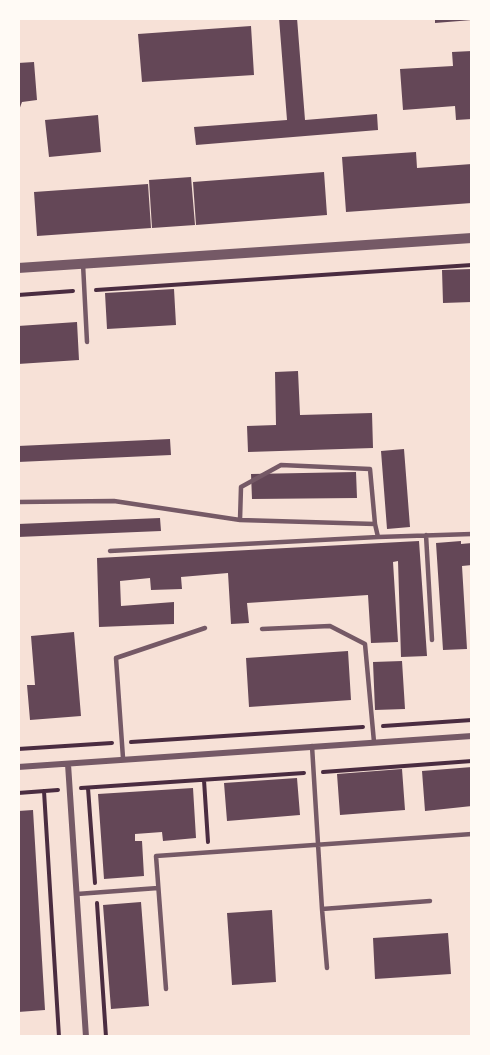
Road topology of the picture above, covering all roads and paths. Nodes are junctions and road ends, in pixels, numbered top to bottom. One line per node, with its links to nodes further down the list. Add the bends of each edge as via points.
1 (472, 238): 2 (street)
2 (83, 264): 4 (street); 5 (lane)
3 (472, 265): 5 (path)
4 (18, 268)
5 (85, 290): 6 (path); 7 (lane)
6 (18, 295)
7 (87, 342)
8 (18, 502): 9 (lane, via 114,501)
9 (240, 520): 10 (lane); 10 (lane, via 241,487 281,465 370,469)
10 (375, 524): 13 (lane)
11 (472, 534): 12 (lane)
12 (426, 535): 13 (lane); 17 (lane)
13 (378, 537): 14 (lane)
14 (110, 551)
15 (205, 628): 21 (lane, via 116,658)
16 (262, 629): 19 (lane, via 330,626 365,644)
17 (432, 640)
18 (472, 720): 19 (path)
19 (373, 727): 21 (path); 22 (lane)
20 (472, 736): 22 (street)
21 (122, 742): 24 (path); 25 (lane)
22 (374, 742): 23 (street)
23 (312, 746): 25 (street); 29 (lane)
24 (18, 749)
25 (123, 758): 27 (street)
26 (472, 761): 29 (path)
27 (68, 764): 28 (street); 32 (street)
28 (18, 767)
29 (314, 772): 30 (path); 36 (lane)
30 (204, 780): 31 (path); 37 (path)
31 (88, 788): 32 (path); 39 (path)
32 (70, 789): 33 (path); 40 (street)
33 (44, 791): 34 (path); 45 (path)
34 (18, 793)
35 (472, 834): 36 (lane)
36 (319, 844): 37 (lane); 42 (lane)
37 (208, 852): 38 (lane, via 156,856)
38 (158, 888): 39 (lane); 44 (lane)
39 (96, 892): 40 (lane); 47 (path)
40 (77, 894): 46 (street)
41 (430, 901): 42 (lane)
42 (322, 909): 43 (lane)
43 (327, 968)
44 (166, 989)
45 (59, 1037)
46 (86, 1037)
47 (106, 1037)

